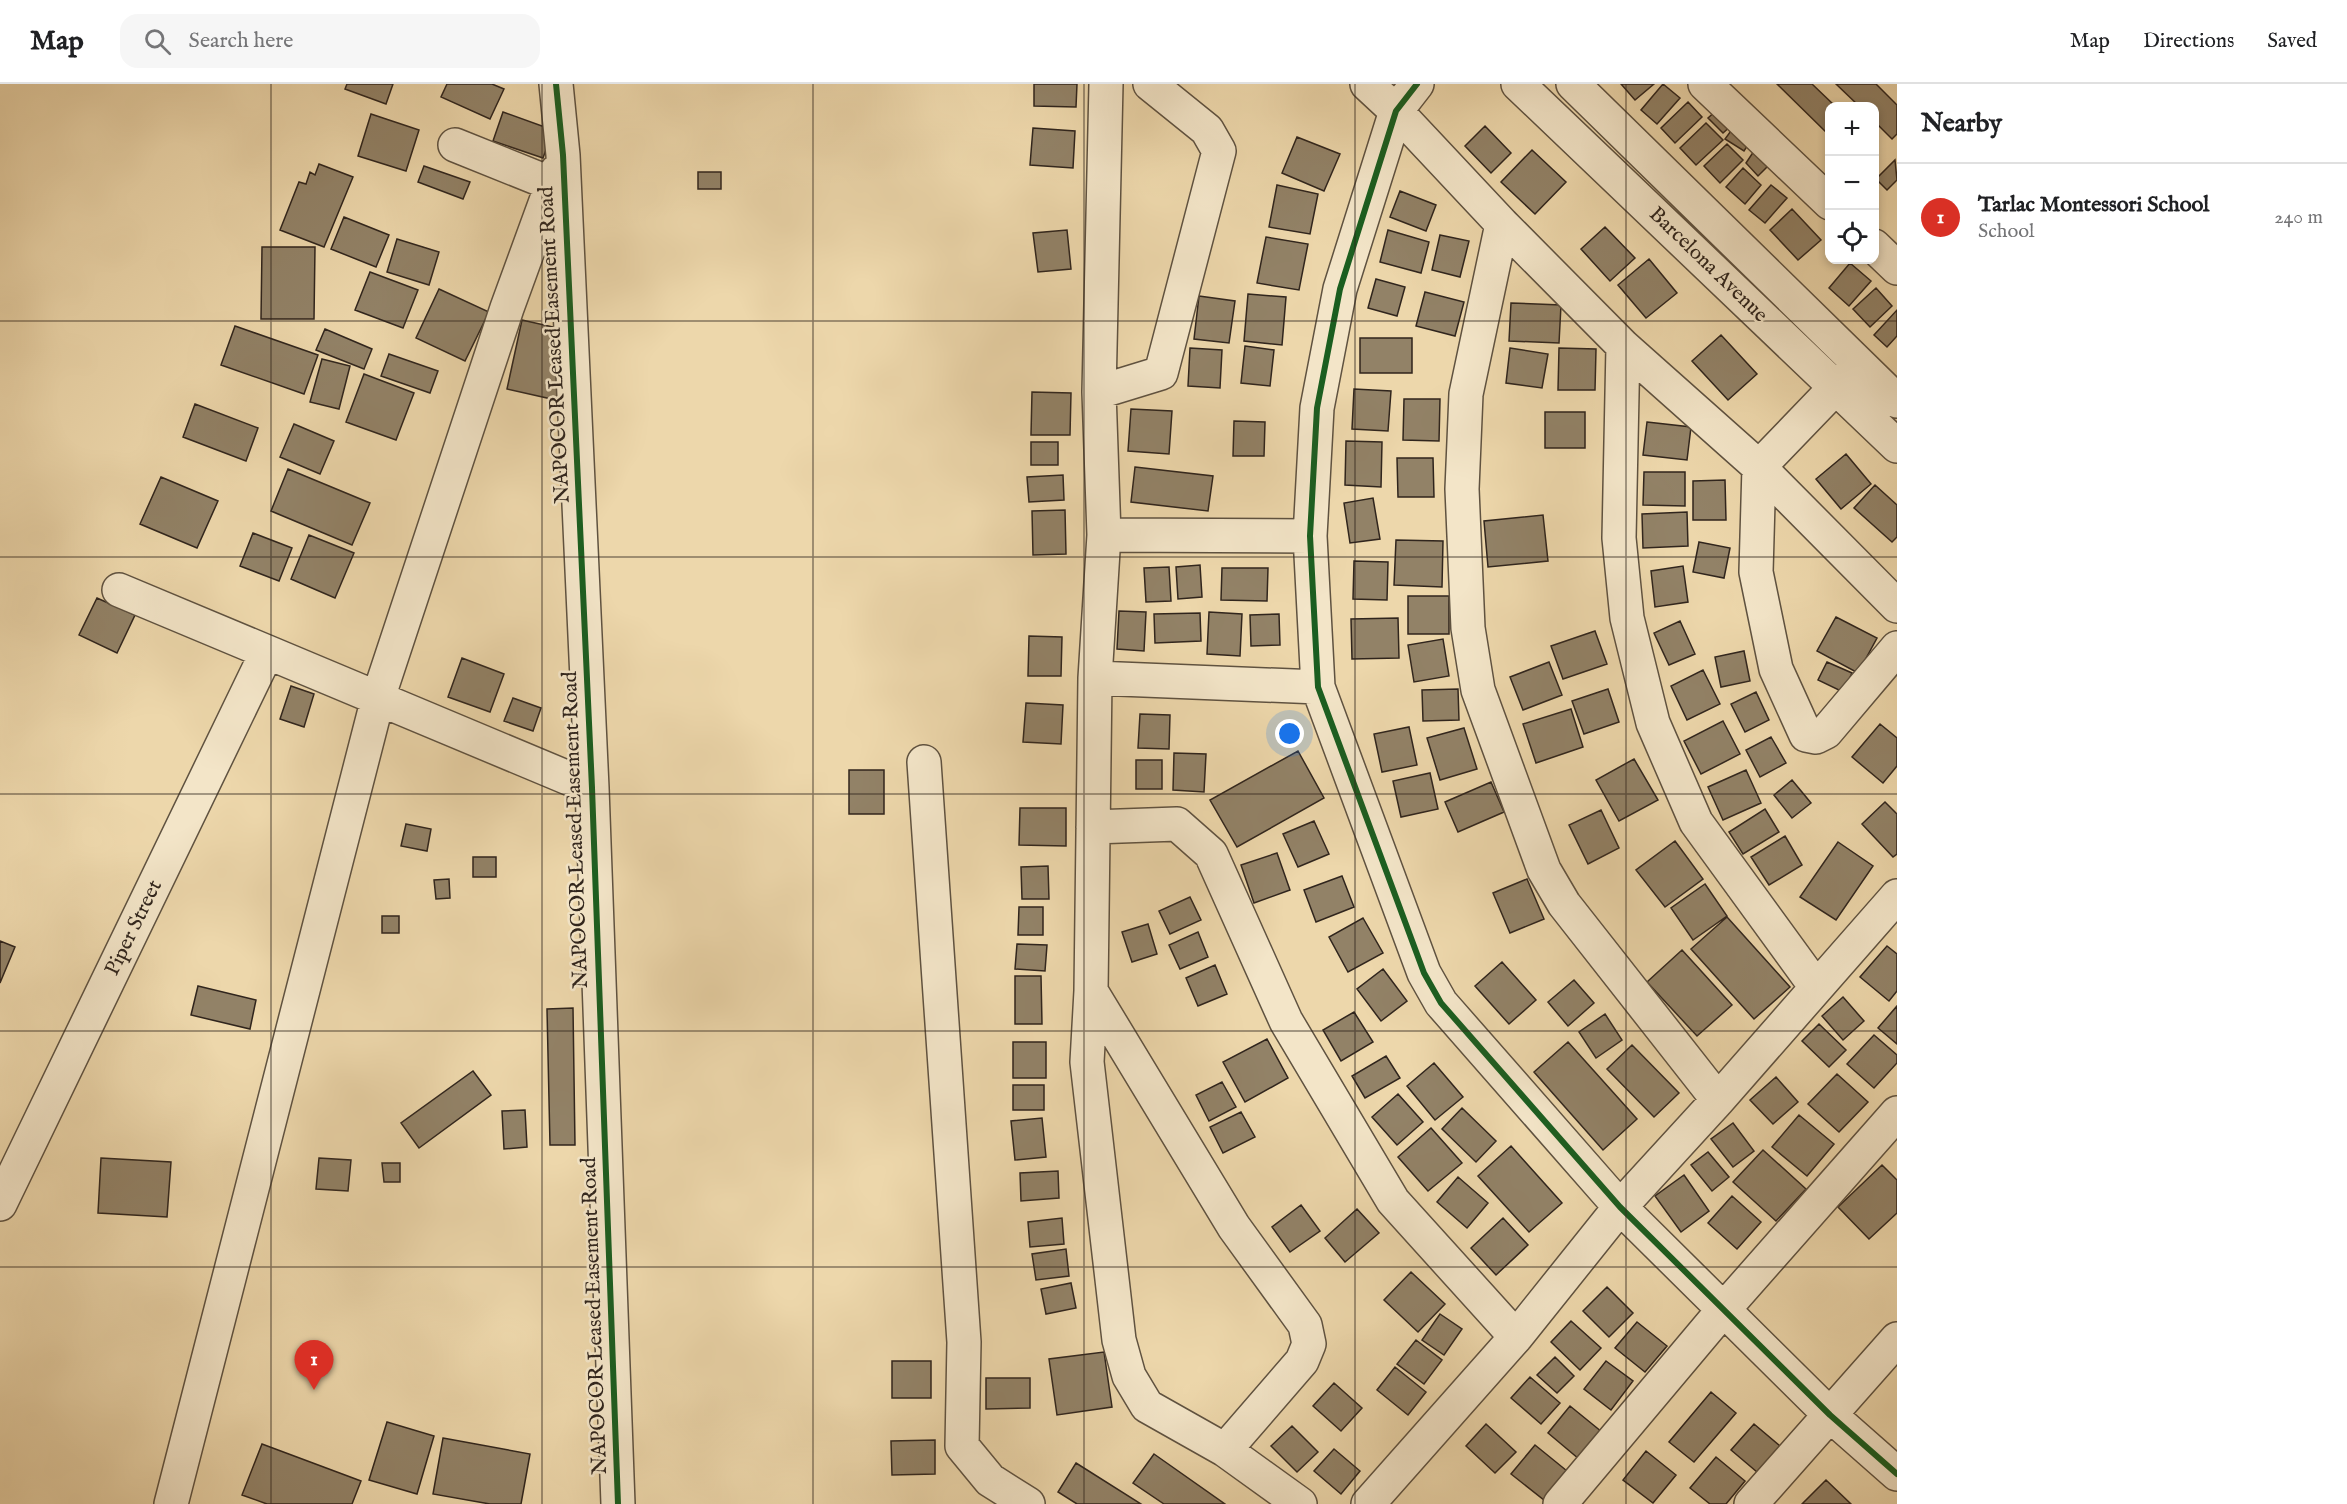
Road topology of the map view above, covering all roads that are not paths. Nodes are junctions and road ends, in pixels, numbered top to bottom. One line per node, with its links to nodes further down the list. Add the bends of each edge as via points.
1 (556, 84): 11 (street, NAPOCOR Leased Easement Road)
2 (1106, 84): 19 (street)
3 (1150, 84): 19 (street, via 1207,130 1219,151 1161,373)
4 (1367, 84): 9 (street)
5 (1417, 84): 9 (street)
6 (1518, 84): 18 (street, Barcelona Avenue)
7 (1573, 84): 17 (street, Barcelona Avenue)
8 (1705, 84): 12 (street)
9 (1396, 111): 13 (street); 24 (street, via 1340,289 1317,408)
10 (456, 145): 11 (street)
11 (557, 169): 31 (street); 33 (street, NAPOCOR Leased Easement Road)
12 (1825, 198)
13 (1503, 224): 16 (street); 38 (street, via 1466,394 1462,500 1468,628 1478,690 1544,870 1564,904)
14 (1879, 250): 15 (street)
15 (1897, 268)
16 (1623, 346): 22 (street); 36 (street, via 1619,538 1627,618 1653,723 1696,822)
17 (1860, 366): 18 (street); 20 (street, Barcelona Avenue)
18 (1836, 387): 21 (street, Barcelona Avenue); 22 (street)
19 (1099, 392): 23 (street)
20 (1897, 401)
21 (1897, 446)
22 (1759, 467): 26 (street); 27 (street, via 1756,572 1776,669 1806,735 1816,737 1826,732)
23 (1104, 535): 24 (street); 29 (street)
24 (1310, 536): 30 (street)
25 (119, 590): 28 (street)
26 (1897, 606)
27 (1897, 648)
28 (267, 652): 31 (street); 40 (street, Piper Street)
29 (1095, 678): 30 (street); 34 (street)
30 (1318, 687): 41 (street, via 1424,973 1441,1003)
31 (378, 698): 33 (street); 48 (street)
32 (924, 762): 50 (street, via 964,1342 962,1446 990,1480)
33 (592, 788): 49 (street, NAPOCOR Leased Easement Road)
34 (1093, 827): 37 (street); 43 (street, via 1177,824 1211,854 1286,1021 1393,1201)
35 (1897, 896): 36 (street)
36 (1816, 987): 38 (street)
37 (1091, 992): 46 (street, via 1088,1062 1122,1349 1130,1376 1147,1406); 46 (street, via 1234,1227 1305,1325 1309,1344 1302,1361)
38 (1718, 1100): 41 (street)
39 (1897, 1113): 42 (street)
40 (0, 1204)
41 (1620, 1207): 42 (street); 43 (street)
42 (1724, 1309): 45 (street); 53 (street)
43 (1516, 1337): 52 (street)
44 (1897, 1339): 45 (street)
45 (1830, 1415): 47 (street); 54 (street)
46 (1225, 1450): 51 (street)
47 (1897, 1474)
48 (171, 1504)
49 (618, 1504)
50 (1028, 1504)
51 (1300, 1504)
52 (1368, 1504)
53 (1560, 1504)
54 (1750, 1504)

